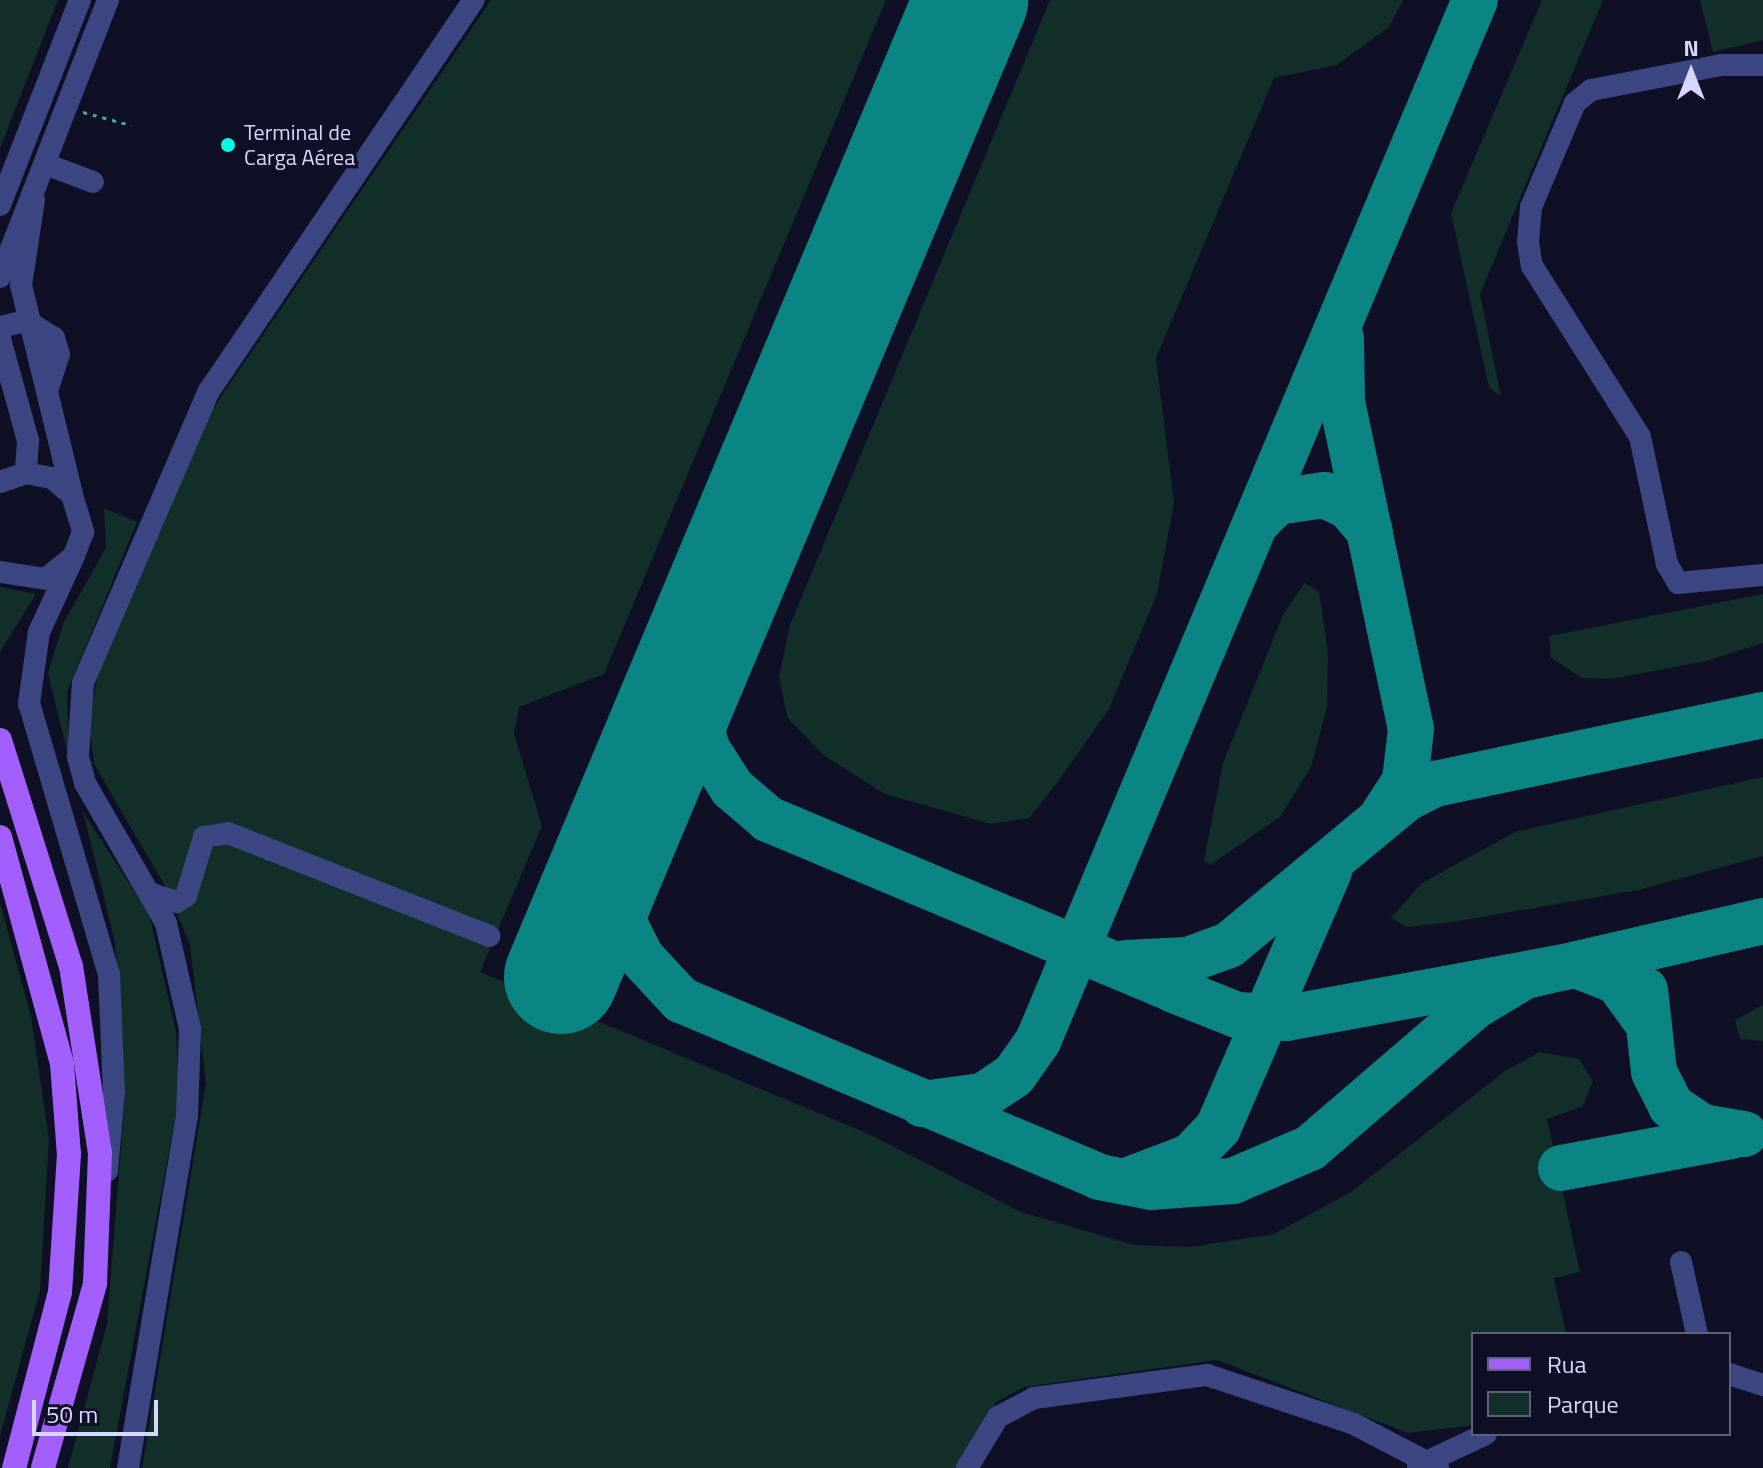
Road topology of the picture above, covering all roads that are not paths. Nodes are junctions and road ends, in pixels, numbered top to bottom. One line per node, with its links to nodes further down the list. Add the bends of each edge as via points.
1 (108, 0): 5 (street)
2 (474, 0): 21 (street, via 209,391 83,683 77,732 85,783)
3 (78, 2): 8 (street)
4 (1763, 65): 18 (street, via 1721,65 1591,90 1575,103 1531,207 1528,242 1537,274 1640,437 1667,564 1678,583)
5 (48, 165): 6 (street); 7 (street)
6 (93, 182)
7 (34, 200): 9 (street); 10 (street, via 21,274)
8 (0, 205)
9 (0, 277)
10 (27, 321): 11 (street); 15 (street)
11 (0, 327)
12 (0, 339): 13 (street)
13 (8, 393): 14 (street, via 28,441)
14 (9, 473): 15 (street, via 52,478)
15 (72, 495): 16 (street, via 82,519)
16 (74, 556): 17 (street, via 46,579); 25 (street, via 39,632 29,703 109,974 114,1092)
17 (0, 572)
18 (1763, 575)
19 (0, 740): 25 (main road, via 88,1043)
20 (0, 837): 32 (main road, via 62,1064 69,1154 60,1292)
21 (149, 893): 22 (street, via 177,902); 24 (street)
22 (186, 896): 23 (street, via 204,837 228,833); 24 (street)
23 (489, 936)
24 (175, 947): 34 (street, via 190,1029 191,1089)
25 (100, 1216): 33 (main road, via 77,1365)
26 (1681, 1262): 27 (street)
27 (1697, 1332)
28 (1731, 1375): 29 (street)
29 (1763, 1385)
30 (1482, 1436): 31 (street)
31 (1426, 1466): 35 (street, via 1316,1409 1207,1375 1034,1398 998,1417)
32 (14, 1468)
33 (43, 1468)
34 (128, 1468)
35 (967, 1468)

